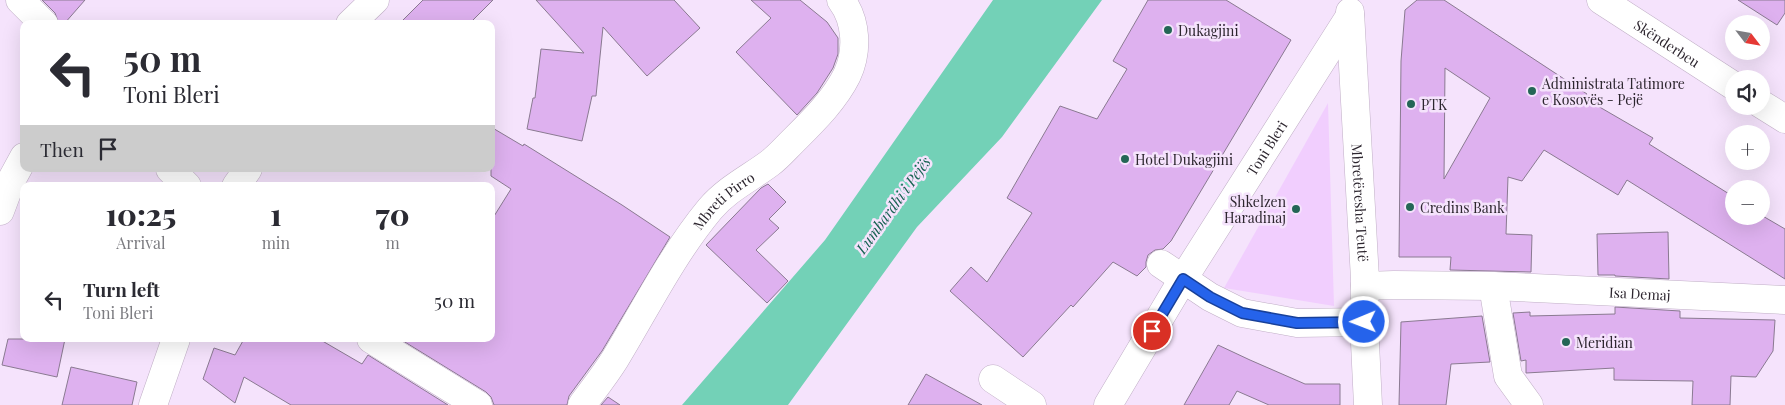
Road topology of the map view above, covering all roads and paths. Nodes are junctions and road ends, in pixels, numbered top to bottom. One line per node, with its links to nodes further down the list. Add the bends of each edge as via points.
1 (20, 0): 6 (street)
2 (375, 0): 7 (street)
3 (1601, 0): 8 (street, Skënderbeu)
4 (844, 3): 26 (street, Mbreti Pirro, via 855,38 854,58 836,92 772,162 731,189 712,207 665,273 614,360)
5 (1349, 8): 16 (street, Toni Bleri); 17 (street, Mbretëresha Teutë)
6 (40, 20)
7 (354, 20)
8 (1725, 80)
9 (1770, 110): 10 (street)
10 (1785, 119)
11 (20, 164): 14 (street)
12 (173, 172): 13 (street)
13 (183, 182)
14 (0, 211)
15 (1161, 264): 16 (street)
16 (1183, 279): 20 (street, via 1242,313 1297,323); 28 (street, Toni Bleri)
17 (1365, 286): 18 (street, Isa Demaj); 20 (street, Mbretëresha Teutë)
18 (1494, 286): 19 (street, Isa Demaj); 30 (street, via 1508,376)
19 (1785, 300)
20 (1364, 322): 29 (street, Mbretëresha Teutë)
21 (175, 342): 24 (street)
22 (376, 342): 25 (street)
23 (997, 390): 27 (street)
24 (154, 405)
25 (478, 405)
26 (582, 405)
27 (1032, 405)
28 (1108, 405)
29 (1368, 405)
30 (1529, 405)

